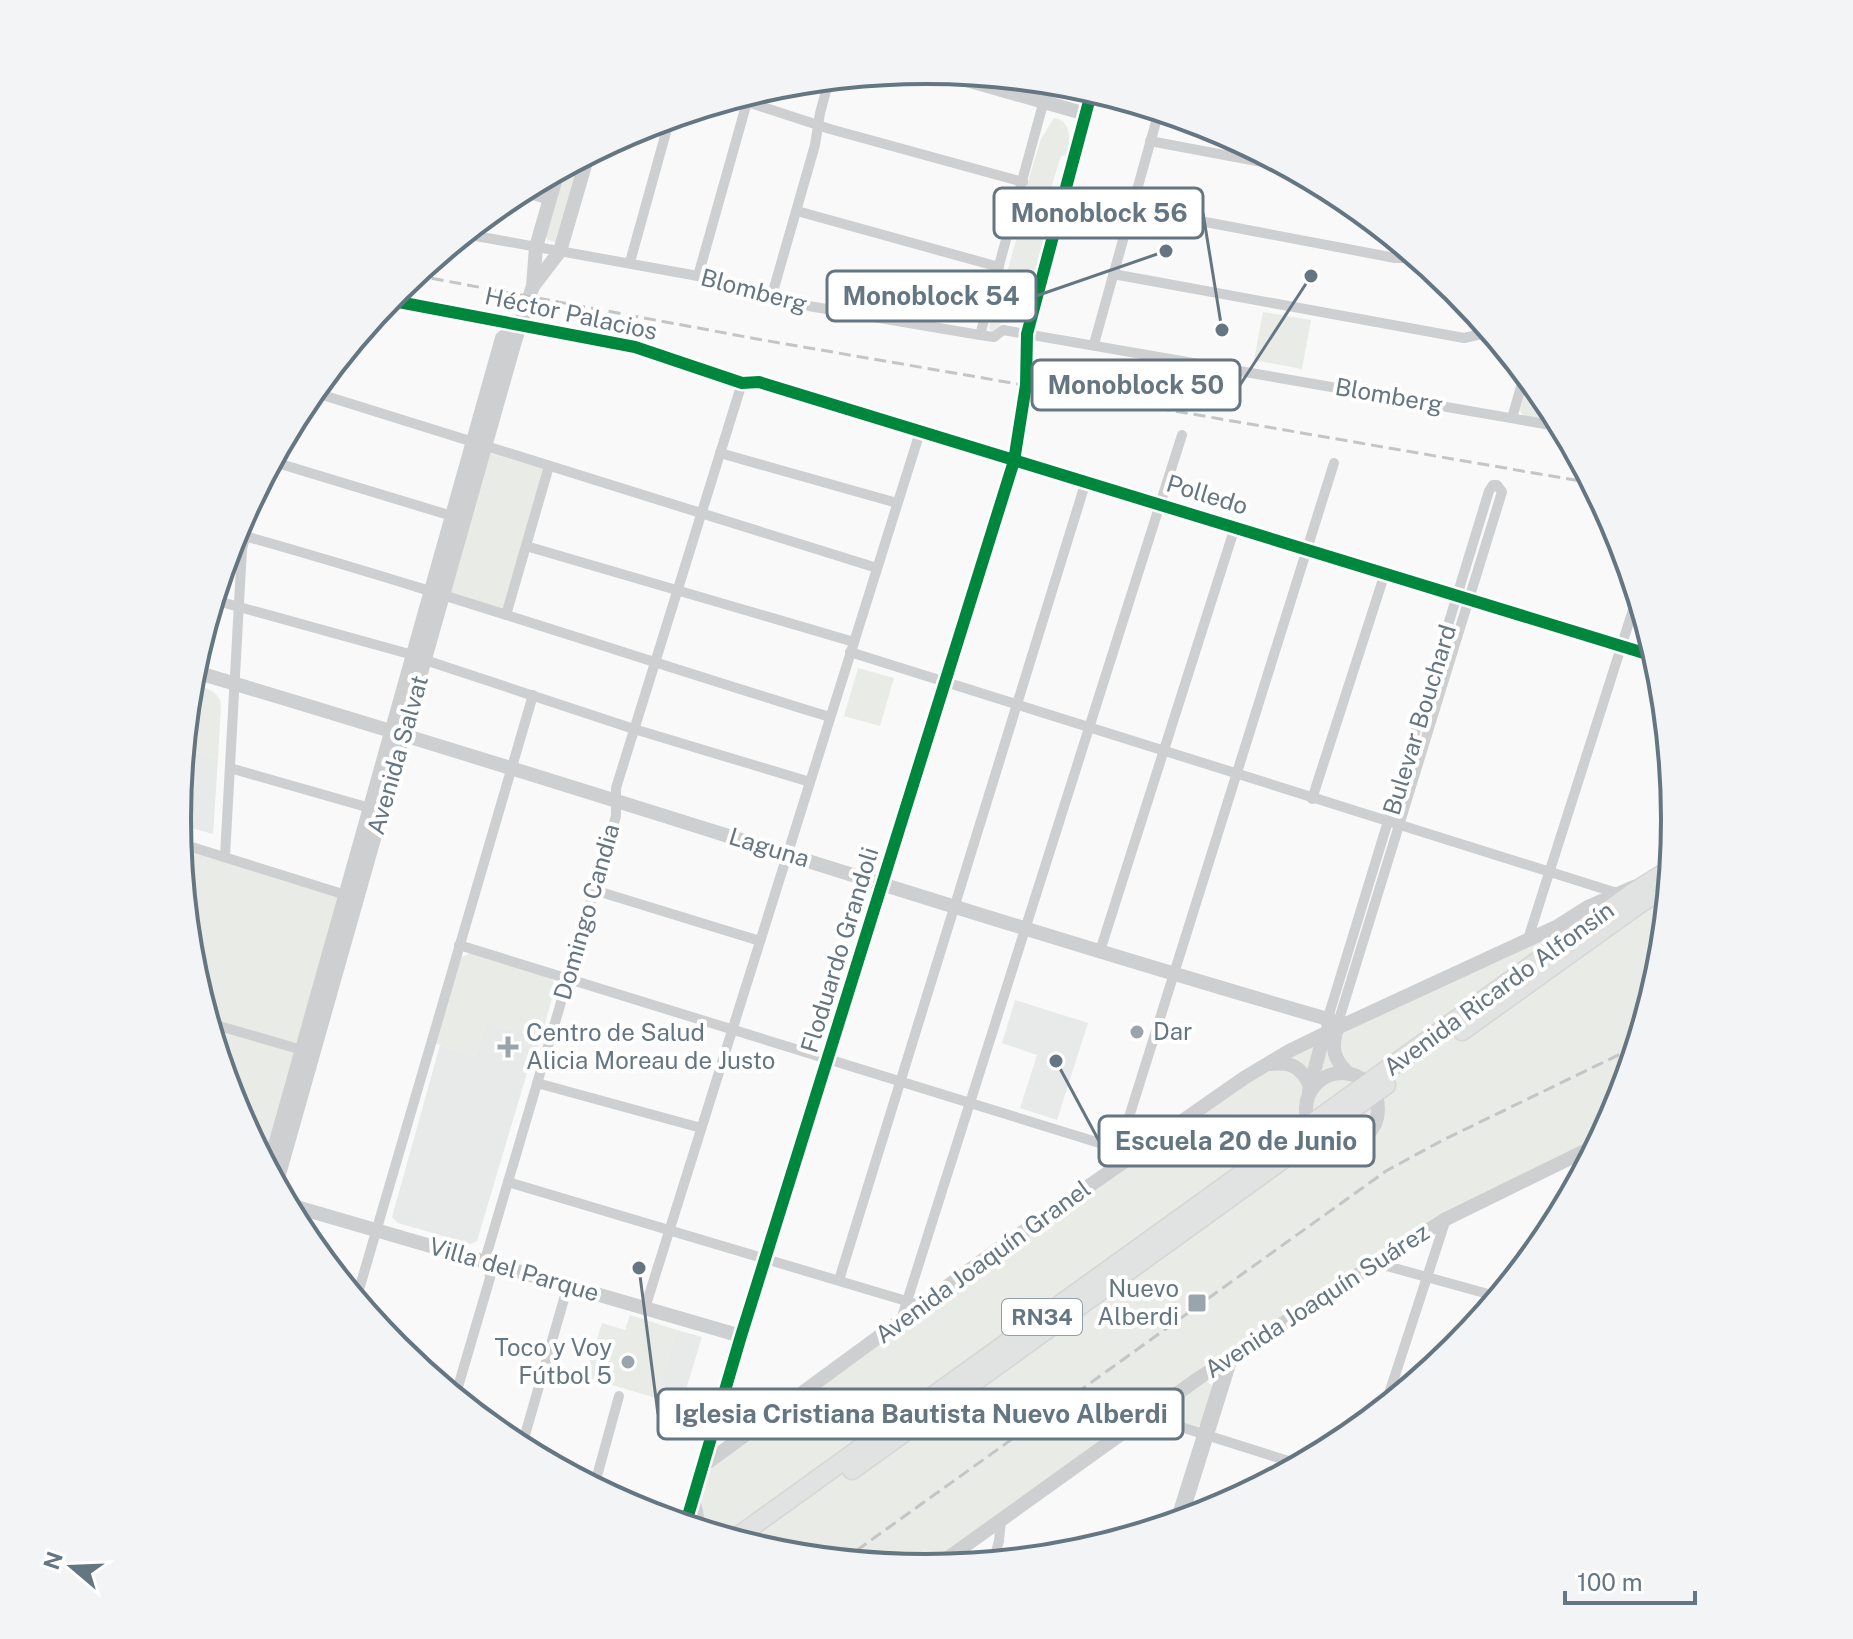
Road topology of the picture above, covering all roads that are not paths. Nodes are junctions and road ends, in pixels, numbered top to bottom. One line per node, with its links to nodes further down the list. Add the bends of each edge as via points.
1 (993, 88): 4 (street)
2 (826, 91): 10 (street)
3 (1046, 94): 4 (street)
4 (1044, 102): 8 (street); 15 (street)
5 (1089, 102): 8 (street, Floduardo Grandoli)
6 (755, 105): 10 (street)
7 (746, 107): 28 (street)
8 (1086, 114): 33 (street, Floduardo Grandoli)
9 (1156, 121): 12 (street)
10 (818, 124): 15 (street); 20 (street)
11 (666, 132): 25 (street)
12 (1150, 141): 13 (street); 19 (street)
13 (1253, 160)
14 (584, 169): 23 (street, Avenida Salvat)
15 (1023, 182): 26 (street)
16 (554, 186): 18 (street, Avenida Salvat)
17 (537, 196): 18 (street)
18 (550, 200): 22 (street, Avenida Salvat)
19 (1132, 208): 24 (street); 27 (street)
20 (797, 211): 26 (street); 30 (street)
21 (478, 236): 22 (street, Blomberg)
22 (536, 247): 23 (street, Blomberg); 29 (street, Avenida Salvat)
23 (560, 251): 25 (street, Blomberg); 29 (street, Avenida Salvat)
24 (1400, 258)
25 (630, 262): 28 (street, Blomberg)
26 (999, 267): 34 (street)
27 (1113, 274): 35 (street, via 1464,338); 36 (street)
28 (698, 276): 30 (street, Blomberg)
29 (533, 286): 32 (street, Avenida Salvat)
30 (772, 295): 34 (street, Blomberg, via 785,302)
31 (403, 303): 32 (street, Héctor Palacios)
32 (520, 324): 37 (street, Héctor Palacios, via 635,347); 44 (street, Avenida Salvat)
33 (1027, 334): 34 (street, Blomberg, via 1003,330 994,337); 36 (street, Blomberg); 46 (street, Floduardo Grandoli, via 1026,385)
34 (980, 335)
35 (1479, 335)
36 (1094, 344): 40 (street, Blomberg)
37 (742, 383): 42 (street, Polledo, via 759,382); 45 (street, Domingo Candia)
38 (1521, 387): 40 (street)
39 (326, 396): 44 (street)
40 (1512, 418): 41 (street, Blomberg)
41 (1546, 424)
42 (920, 432): 46 (street, Polledo); 51 (street)
43 (1182, 435): 52 (street)
44 (479, 444): 49 (street); 54 (street, Avenida Salvat); 63 (street, Avenida Salvat)
45 (720, 453): 51 (street); 53 (street, Domingo Candia)
46 (1014, 461): 50 (street, Polledo); 77 (street, Floduardo Grandoli)
47 (1334, 463): 58 (street)
48 (283, 464): 54 (street)
49 (549, 466): 53 (street); 57 (street)
50 (1086, 481): 52 (street, Polledo); 79 (street)
51 (897, 503): 60 (street)
52 (1160, 503): 55 (street, Polledo); 81 (street)
53 (701, 513): 60 (street); 62 (street, Domingo Candia)
54 (452, 516): 63 (street, Avenida Salvat)
55 (1235, 527): 58 (street, Polledo); 84 (street)
56 (248, 536): 63 (street)
57 (526, 546): 62 (street); 69 (street)
58 (1307, 549): 61 (street, Polledo); 87 (street)
59 (242, 552): 67 (street)
60 (877, 568): 71 (street)
61 (1385, 573): 64 (street, Polledo); 89 (street)
62 (677, 590): 71 (street); 74 (street, Domingo Candia)
63 (436, 595): 69 (street); 73 (street, Avenida Salvat)
64 (1457, 596): 65 (street, Polledo); 65 (street, Bulevar Bouchard, via 1489,491 1497,485 1502,492); 92 (street, Bulevar Bouchard)
65 (1469, 599): 70 (street, Polledo); 92 (street, Bulevar Bouchard)
66 (224, 603): 67 (street)
67 (239, 607): 73 (street); 76 (street)
68 (1632, 612): 70 (street)
69 (506, 615): 74 (street)
70 (1621, 646): 72 (street, Polledo); 96 (street)
71 (852, 647): 77 (street); 80 (street)
72 (1643, 653)
73 (419, 657): 78 (street); 83 (street, Avenida Salvat)
74 (654, 664): 80 (street); 82 (street, Domingo Candia)
75 (205, 675): 76 (street, Laguna)
76 (234, 683): 83 (street, Laguna); 86 (street)
77 (945, 683): 79 (street); 99 (street, Floduardo Grandoli)
78 (533, 695): 82 (street); 85 (street)
79 (1017, 705): 81 (street); 103 (street)
80 (830, 717): 88 (street)
81 (1089, 728): 84 (street); 104 (street)
82 (634, 729): 88 (street); 90 (street, Domingo Candia)
83 (398, 732): 85 (street, Laguna); 91 (street, Avenida Salvat); 102 (street, Avenida Salvat)
84 (1164, 751): 87 (street); 108 (street)
85 (510, 767): 90 (street, Laguna); 107 (street)
86 (230, 768): 91 (street); 95 (street)
87 (1236, 774): 89 (street); 109 (street)
88 (810, 782): 94 (street)
89 (1312, 799): 92 (street)
90 (616, 800): 94 (street, Laguna); 100 (street, Domingo Candia)
91 (370, 808): 102 (street, Avenida Salvat)
92 (1394, 824): 96 (street); 111 (street, Bulevar Bouchard)
93 (192, 847): 95 (street)
94 (787, 853): 99 (street, Laguna); 106 (street)
95 (225, 856): 102 (street)
96 (1547, 873): 101 (street); 105 (street)
97 (1659, 880): 101 (street, Avenida Joaquín Granel)
98 (1659, 882): 120 (highway, Avenida Ricardo Alfonsín / RN34)
99 (884, 884): 103 (street, Laguna); 115 (street, Floduardo Grandoli)
100 (594, 890): 106 (street); 110 (street, Domingo Candia)
101 (1617, 893): 105 (street, Avenida Joaquín Granel)
102 (352, 897): 114 (street, Avenida Salvat); 128 (street, Avenida Salvat)
103 (955, 906): 104 (street, Laguna); 119 (street)
104 (1026, 928): 108 (street, Laguna); 122 (street)
105 (1528, 939): 111 (street, Avenida Joaquín Granel)
106 (760, 941): 113 (street)
107 (459, 945): 110 (street); 133 (street)
108 (1100, 951): 109 (street, Laguna)
109 (1175, 974): 111 (street, Laguna); 127 (street)
110 (568, 980): 113 (street); 118 (street, Domingo Candia)
111 (1334, 1025): 116 (street, Avenida Joaquín Granel); 117 (street, Bulevar Bouchard, via 1333,1049); 121 (street, Bulevar Bouchard)
112 (221, 1026): 114 (street)
113 (731, 1031): 115 (street); 123 (street)
114 (302, 1050): 126 (street, Avenida Salvat)
115 (828, 1061): 119 (street); 134 (street, Floduardo Grandoli)
116 (1265, 1065): 121 (street, via 1296,1066); 127 (street, Avenida Joaquín Granel)
117 (1349, 1074): 120 (street, Avenida Ricardo Alfonsín); 121 (street, Avenida Ricardo Alfonsín, via 1329,1075)
118 (537, 1083): 123 (street); 129 (street, Domingo Candia)
119 (900, 1083): 122 (street); 138 (street)
120 (1371, 1089): 124 (highway, Avenida Ricardo Alfonsín / RN34); 124 (street, Avenida Ricardo Alfonsín, via 1378,1113 1360,1140 1327,1143)
121 (1309, 1091): 124 (street, via 1305,1111)
122 (970, 1104): 127 (street); 142 (street)
123 (701, 1128): 132 (street)
124 (1313, 1130): 161 (highway, Avenida Ricardo Alfonsín / RN34); 162 (highway, Avenida Ricardo Alfonsín / RN34)
125 (1582, 1152): 131 (street, Avenida Joaquín Suárez)
126 (272, 1155)
127 (1122, 1155): 142 (street, Avenida Joaquín Granel)
128 (280, 1169)
129 (508, 1182): 132 (street); 135 (street, Domingo Candia)
130 (303, 1209): 133 (street, Villa del Parque)
131 (1446, 1219): 136 (street, Avenida Joaquín Suárez); 137 (street)
132 (670, 1229): 134 (street); 143 (street)
133 (376, 1230): 135 (street, Villa del Parque); 140 (street)
134 (766, 1258): 138 (street); 144 (street, Floduardo Grandoli)
135 (488, 1263): 139 (street, Villa del Parque); 146 (street, Domingo Candia, via 490,1278)
136 (1376, 1263): 137 (street); 145 (street, Avenida Joaquín Suárez)
137 (1427, 1277): 141 (street); 147 (street)
138 (839, 1280): 142 (street)
139 (568, 1285): 143 (street, Villa del Parque); 150 (street)
140 (360, 1287)
141 (1488, 1294)
142 (914, 1303): 153 (street, Avenida Joaquín Granel, via 901,1320)
143 (645, 1308): 144 (street, Villa del Parque)
144 (741, 1336): 153 (street, Floduardo Grandoli)
145 (1230, 1357): 149 (street, Avenida Joaquín Suárez); 151 (street)
146 (458, 1386)
147 (1390, 1389)
148 (619, 1396): 154 (street)
149 (1146, 1416): 151 (street); 160 (street, Avenida Joaquín Suárez)
150 (525, 1435)
151 (1205, 1435): 152 (street); 156 (street); 157 (street)
152 (1286, 1460)
153 (704, 1465): 155 (street, Floduardo Grandoli)
154 (595, 1476)
155 (694, 1498): 158 (street, Floduardo Grandoli); 159 (street)
156 (1186, 1507)
157 (1179, 1510)
158 (688, 1515)
159 (698, 1518)
160 (1001, 1520): 163 (street); 164 (street, Avenida Joaquín Suárez)
161 (744, 1532)
162 (761, 1536)
163 (996, 1551)
164 (954, 1554)

